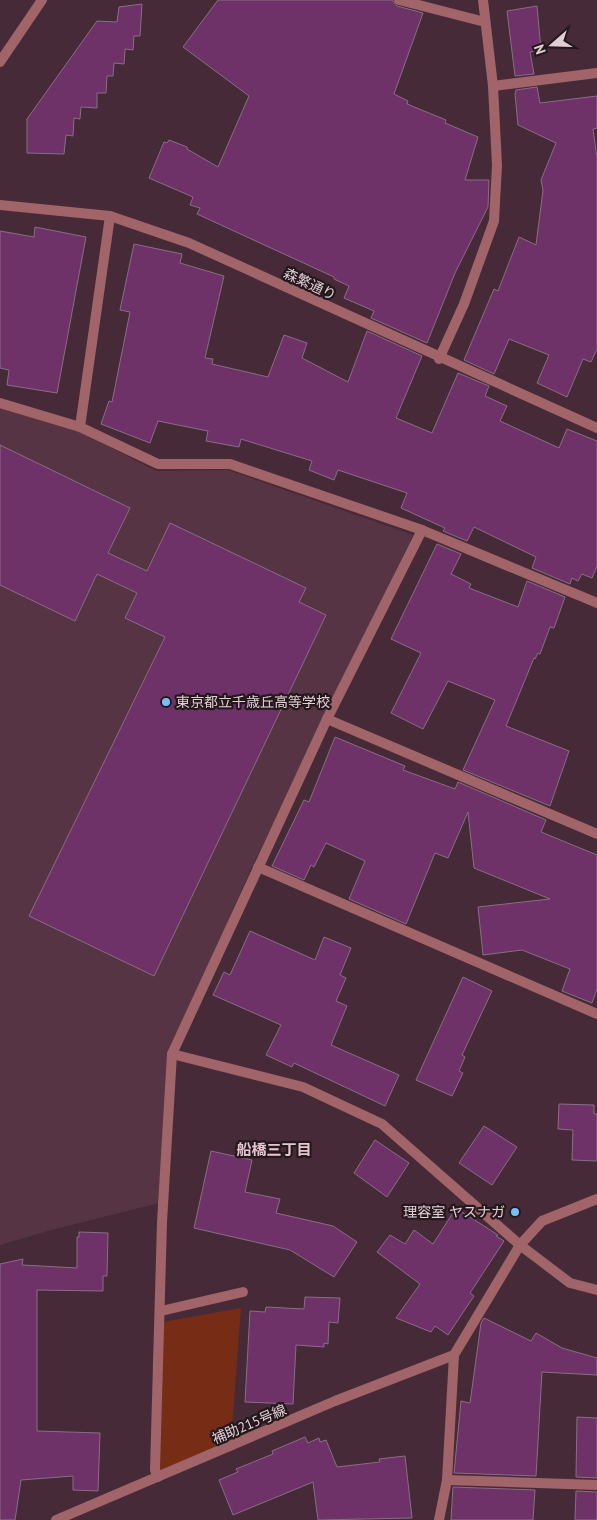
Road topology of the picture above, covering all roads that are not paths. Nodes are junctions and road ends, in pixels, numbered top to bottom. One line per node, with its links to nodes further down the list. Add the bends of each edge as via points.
1 (42, 0): 5 (street)
2 (399, 0): 4 (street)
3 (482, 0): 4 (street)
4 (485, 22): 7 (street)
5 (0, 62)
6 (597, 74): 7 (street)
7 (493, 86): 10 (street, via 497,165 494,221 464,304)
8 (0, 205): 9 (street, 森繁通り)
9 (110, 216): 10 (street, 森繁通り, via 189,243); 12 (street)
10 (439, 358): 13 (street, 森繁通り)
11 (0, 403): 12 (street)
12 (80, 427): 14 (street, via 158,464 230,464)
13 (597, 428)
14 (422, 530): 15 (street); 16 (street)
15 (597, 603)
16 (328, 719): 17 (street); 18 (street)
17 (597, 834)
18 (258, 867): 19 (street); 20 (street)
19 (597, 1014)
20 (172, 1054): 22 (street, via 303,1087 382,1124); 25 (street, via 162,1222)
21 (597, 1199): 22 (street, via 542,1221)
22 (520, 1244): 23 (street, via 570,1283); 26 (street)
23 (597, 1290)
24 (243, 1292): 25 (street)
25 (161, 1311): 27 (street, via 155,1470)
26 (454, 1354): 27 (street, 補助215号線); 28 (street)
27 (158, 1476): 30 (street, 補助215号線)
28 (447, 1480): 29 (street); 31 (street)
29 (597, 1485)
30 (56, 1520)
31 (439, 1520)

